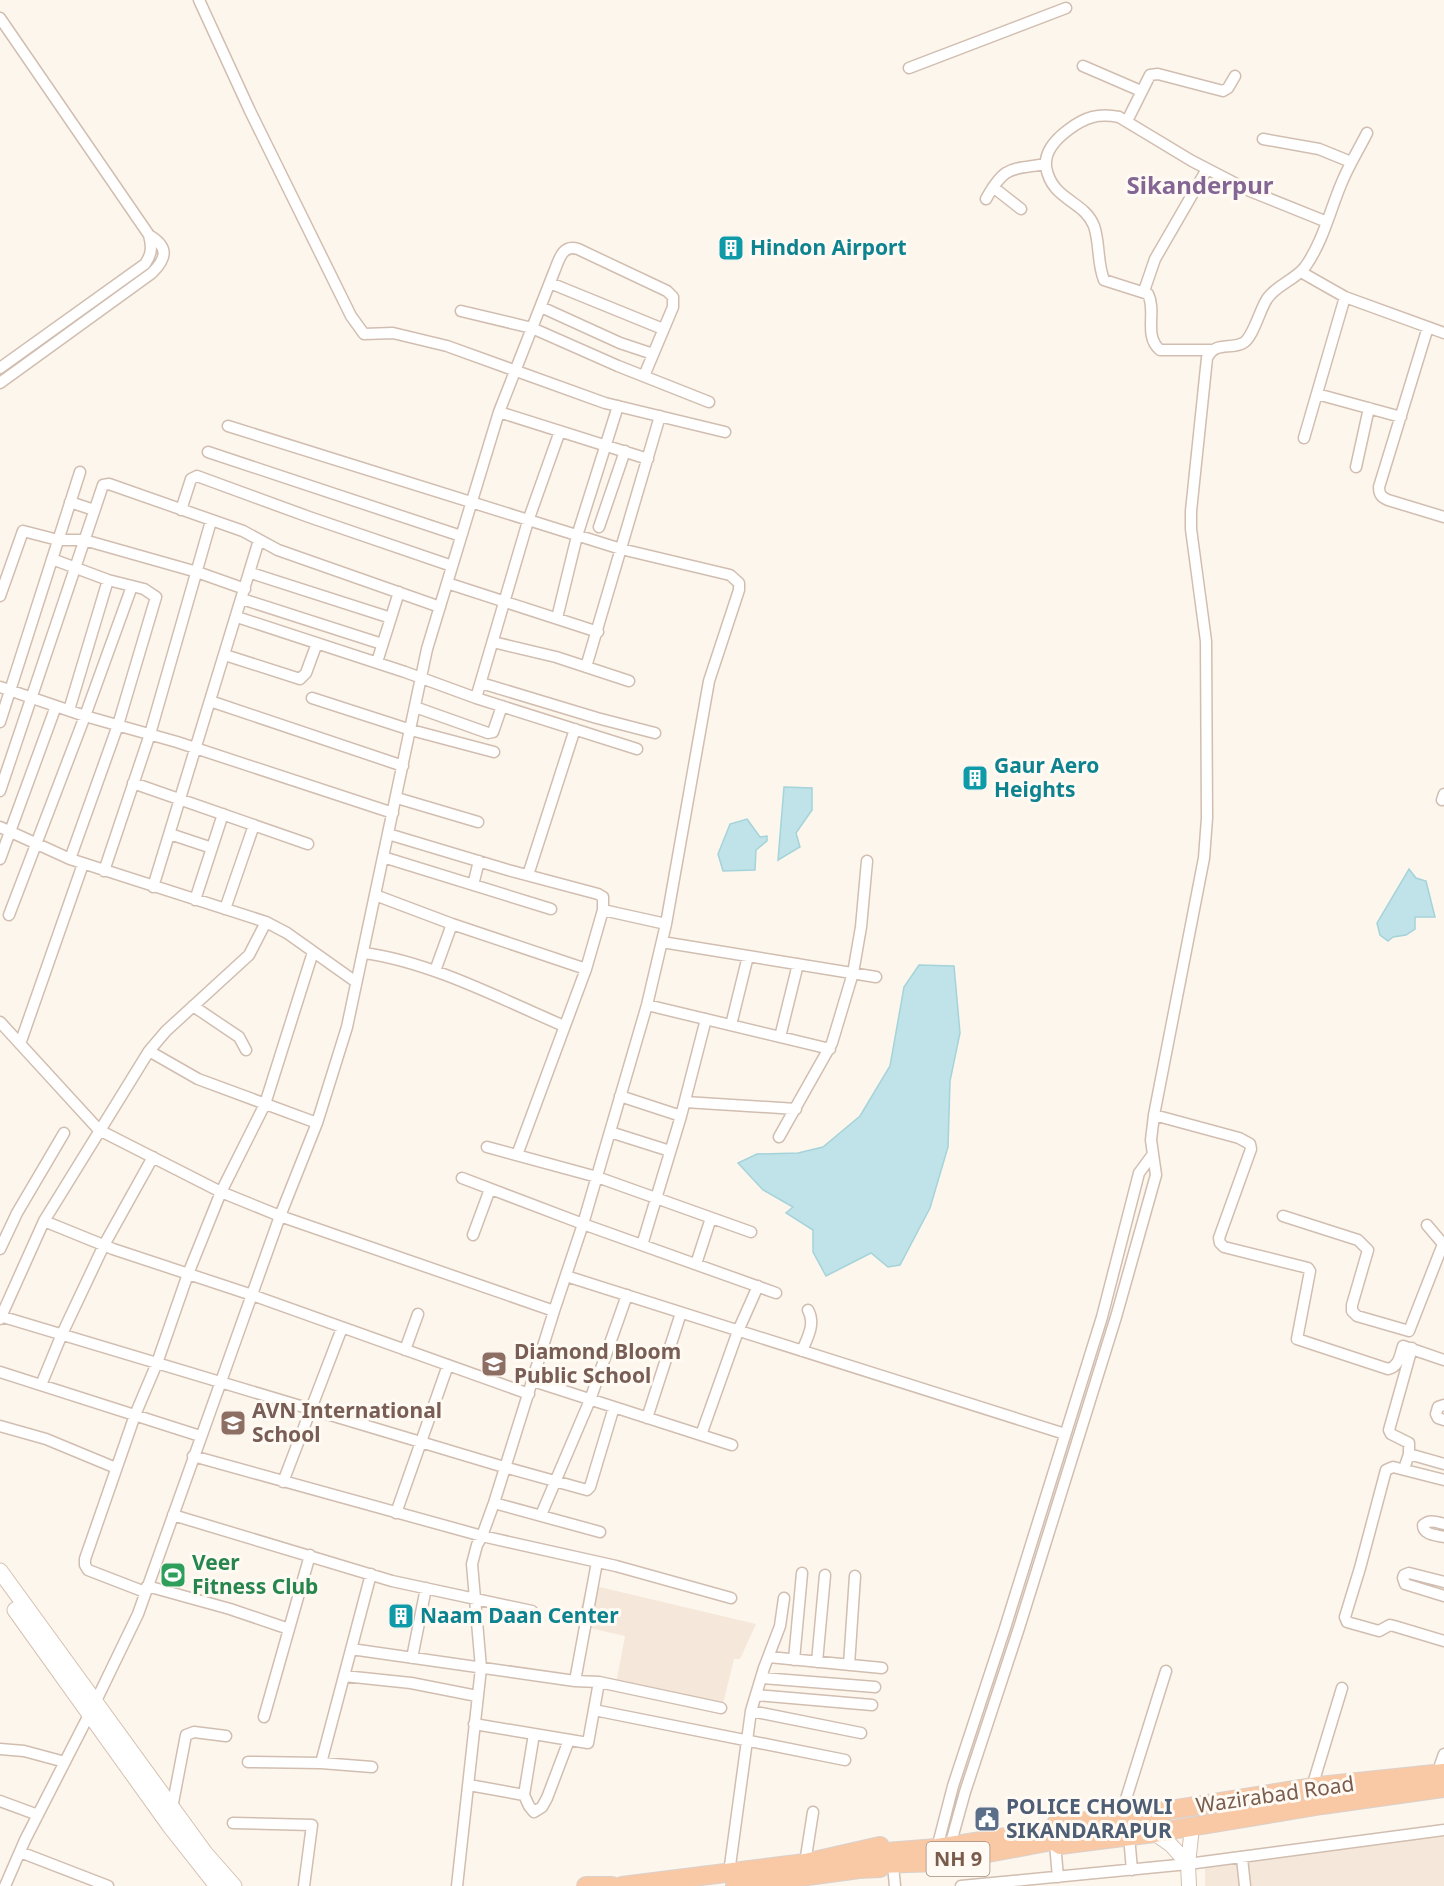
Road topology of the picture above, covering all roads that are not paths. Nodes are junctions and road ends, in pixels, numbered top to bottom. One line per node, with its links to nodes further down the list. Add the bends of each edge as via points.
1 (199, 0): 34 (street, via 341,296 364,334 393,333)
2 (1066, 8): 5 (street)
3 (0, 18): 18 (street)
4 (1083, 66): 7 (street)
5 (909, 68)
6 (1235, 76): 7 (street, via 1223,91 1154,74 1146,79)
7 (1141, 92): 8 (street)
8 (1127, 121): 12 (street, via 1105,114 1084,119 1050,147); 13 (street)
9 (1368, 133): 11 (street)
10 (1263, 139): 11 (street, via 1319,149)
11 (1351, 162): 17 (street)
12 (1046, 164): 14 (street, via 1011,170 1002,174); 23 (street, via 1051,185 1094,224 1104,280)
13 (1207, 169): 17 (street, via 1263,198); 23 (street, via 1155,259)
14 (993, 187): 15 (street); 16 (street)
15 (986, 199)
16 (1021, 209)
17 (1327, 222): 21 (street)
18 (149, 235): 19 (street); 20 (street, via 163,248)
19 (149, 258): 20 (street); 33 (street)
20 (163, 259): 36 (street, via 152,273)
21 (1301, 272): 24 (street); 31 (street, via 1268,297 1244,343)
22 (550, 283): 25 (street); 29 (street); 29 (street, via 562,252 572,247 578,249 670,293 674,301)
23 (1144, 291): 31 (street, via 1151,299 1151,335 1160,350)
24 (1345, 297): 27 (street); 37 (street)
25 (541, 307): 28 (street); 32 (street)
26 (461, 311): 28 (street)
27 (1428, 327): 30 (street); 43 (street)
28 (532, 328): 34 (street); 35 (street)
29 (663, 329): 32 (street)
30 (1444, 333)
31 (1212, 350): 173 (street, via 1206,364 1191,511 1206,641 1204,858)
32 (653, 354): 35 (street)
33 (0, 368)
34 (516, 369): 39 (street); 41 (street)
35 (644, 376): 38 (street)
36 (0, 383)
37 (1317, 394): 40 (street); 47 (street)
38 (709, 402)
39 (618, 406): 42 (street); 48 (street)
40 (1369, 408): 43 (street); 52 (street)
41 (499, 412): 45 (street); 55 (street)
42 (660, 416): 46 (street); 51 (street)
43 (1401, 417): 58 (street, via 1379,493 1388,500)
44 (228, 426): 55 (street)
45 (560, 431): 48 (street); 60 (street)
46 (725, 432)
47 (1304, 438)
48 (606, 445): 49 (street); 63 (street)
49 (624, 451): 51 (street); 61 (street)
50 (208, 452): 62 (street)
51 (648, 459): 67 (street)
52 (1356, 467)
53 (80, 472): 54 (street)
54 (70, 502): 56 (street); 64 (street)
55 (471, 502): 60 (street); 62 (street)
56 (94, 510): 57 (street, via 103,485 109,484); 65 (street)
57 (181, 510): 59 (street); 69 (street, via 191,479 197,476)
58 (1444, 517)
59 (211, 520): 66 (street); 71 (street)
60 (528, 521): 63 (street); 79 (street)
61 (599, 527)
62 (460, 536): 69 (street)
63 (577, 536): 67 (street); 83 (street)
64 (58, 540): 65 (street); 68 (street); 78 (street, via 23,531)
65 (84, 540): 70 (street); 71 (street)
66 (260, 540): 72 (street); 76 (street, via 278,550)
67 (621, 549): 84 (street); 147 (street, via 730,575 740,583 709,681)
68 (52, 559): 70 (street); 94 (street)
69 (452, 566): 74 (street)
70 (75, 567): 73 (street); 95 (street)
71 (197, 572): 77 (street); 109 (street)
72 (251, 573): 77 (street); 82 (street)
73 (108, 580): 102 (street); 105 (street, via 144,589 156,597)
74 (447, 583): 79 (street); 80 (street)
75 (131, 590): 103 (street)
76 (399, 592): 80 (street); 82 (street)
77 (244, 594): 81 (street); 87 (street)
78 (0, 596)
79 (505, 601): 83 (street); 85 (street)
80 (440, 607): 91 (street)
81 (237, 617): 86 (street); 88 (street)
82 (391, 618): 87 (street)
83 (557, 618): 84 (street)
84 (598, 632): 90 (street)
85 (493, 642): 90 (street); 93 (street)
86 (317, 643): 88 (street, via 300,679); 89 (street)
87 (382, 644): 89 (street)
88 (225, 655): 98 (street)
89 (377, 662): 91 (street)
90 (586, 667): 92 (street)
91 (421, 679): 97 (street); 101 (street)
92 (629, 681)
93 (481, 682): 97 (street); 108 (street)
94 (5, 688): 95 (street); 104 (street)
95 (32, 697): 99 (street); 115 (street)
96 (312, 698): 107 (street)
97 (476, 698): 100 (street)
98 (210, 701): 110 (street); 113 (street)
99 (56, 706): 102 (street); 123 (street)
100 (502, 706): 101 (street, via 496,729 488,733); 106 (street)
101 (415, 707): 107 (street)
102 (69, 710): 103 (street)
103 (85, 716): 105 (street); 126 (street)
104 (0, 722)
105 (118, 725): 109 (street); 131 (street)
106 (575, 729): 111 (street); 136 (street)
107 (411, 730): 112 (street); 113 (street)
108 (655, 733)
109 (150, 734): 110 (street); 114 (street)
110 (197, 749): 117 (street); 118 (street)
111 (637, 749)
112 (494, 752)
113 (403, 766): 116 (street)
114 (133, 783): 117 (street); 135 (street)
115 (0, 791)
116 (397, 798): 118 (street); 120 (street)
117 (181, 800): 119 (street); 124 (street)
118 (393, 813): 125 (street)
119 (223, 814): 121 (street); 128 (street)
120 (478, 822)
121 (254, 825): 127 (street); 141 (street)
122 (0, 827): 123 (street)
123 (11, 832): 126 (street); 130 (street)
124 (170, 834): 128 (street); 138 (street)
125 (388, 834): 129 (street); 132 (street)
126 (37, 844): 131 (street); 144 (street)
127 (308, 844)
128 (212, 848): 140 (street)
129 (383, 857): 137 (street); 139 (street)
130 (0, 859)
131 (70, 860): 134 (street)
132 (479, 861): 136 (street); 137 (street)
133 (867, 861): 155 (street)
134 (84, 864): 135 (street); 165 (street)
135 (104, 871): 138 (street)
136 (528, 875): 143 (street, via 598,894 603,897)
137 (473, 885): 142 (street)
138 (153, 886): 140 (street)
139 (375, 895): 146 (street); 150 (street)
140 (195, 900): 141 (street)
141 (225, 909): 145 (street)
142 (551, 909)
143 (603, 910): 147 (street); 153 (street)
144 (9, 915)
145 (266, 922): 149 (street); 159 (street, via 249,955)
146 (452, 924): 153 (street); 154 (street)
147 (666, 924): 148 (street)
148 (662, 942): 151 (street); 158 (street)
149 (313, 952): 157 (street); 171 (street)
150 (364, 953): 154 (street); 157 (street)
151 (748, 956): 152 (street); 162 (street)
152 (798, 964): 155 (street); 164 (street)
153 (586, 969): 163 (street)
154 (435, 971): 163 (street)
155 (853, 973): 156 (street); 166 (street)
156 (876, 977)
157 (356, 982): 175 (street, via 344,1038)
158 (647, 1005): 160 (street); 169 (street)
159 (193, 1006): 167 (street, via 239,1037); 168 (street)
160 (706, 1019): 162 (street); 170 (street)
161 (0, 1022): 165 (street)
162 (730, 1025): 164 (street)
163 (564, 1026): 183 (street)
164 (780, 1037): 166 (street)
165 (20, 1044): 176 (street)
166 (830, 1049): 172 (street)
167 (246, 1050)
168 (149, 1051): 171 (street, via 198,1079); 176 (street)
169 (620, 1096): 174 (street); 177 (street)
170 (685, 1102): 172 (street); 174 (street)
171 (265, 1104): 175 (street); 188 (street)
172 (796, 1109): 179 (street)
173 (1154, 1115): 182 (street); 218 (street, via 1250,1144 1220,1243 1308,1268 1311,1276 1297,1339 1388,1369 1397,1365)
174 (681, 1116): 181 (street)
175 (316, 1123): 190 (street)
176 (99, 1130): 184 (street); 193 (street)
177 (610, 1132): 181 (street); 185 (street)
178 (64, 1133): 201 (street)
179 (779, 1137)
180 (487, 1147): 183 (street)
181 (670, 1151): 189 (street)
182 (1154, 1154): 237 (street, via 1139,1173 1102,1317); 252 (street, via 1156,1175)
183 (517, 1155): 185 (street)
184 (153, 1157): 188 (street); 199 (street)
185 (597, 1177): 189 (street); 194 (street)
186 (462, 1178): 187 (street)
187 (490, 1189): 194 (street); 197 (street)
188 (221, 1192): 190 (street); 203 (street)
189 (657, 1198): 192 (street); 200 (street)
190 (280, 1216): 207 (street); 210 (street)
191 (1283, 1216): 216 (street, via 1364,1245 1368,1250 1352,1311 1357,1316)
192 (711, 1218): 196 (street); 202 (street)
193 (44, 1221): 199 (street); 213 (street)
194 (584, 1224): 200 (street); 204 (street)
195 (1426, 1225): 198 (street)
196 (751, 1232)
197 (472, 1235)
198 (1444, 1244): 216 (street)
199 (104, 1245): 203 (street); 217 (street)
200 (642, 1245): 202 (street)
201 (0, 1249)
202 (696, 1264): 205 (street)
203 (188, 1274): 207 (street); 222 (street)
204 (566, 1276): 208 (street); 210 (street)
205 (758, 1286): 206 (street); 215 (street)
206 (776, 1293)
207 (252, 1295): 214 (street); 226 (street)
208 (627, 1295): 211 (street); 229 (street)
209 (808, 1310): 220 (street, via 812,1325)
210 (554, 1311): 225 (street)
211 (681, 1313): 215 (street); 234 (street)
212 (418, 1314): 219 (street)
213 (0, 1317): 217 (street)
214 (342, 1328): 219 (street); 232 (street)
215 (738, 1330): 220 (street); 238 (street)
216 (1409, 1330): 218 (street)
217 (62, 1334): 222 (street); 227 (street)
218 (1408, 1347): 221 (street); 242 (street, via 1389,1430 1409,1443)
219 (405, 1350): 223 (street)
220 (802, 1351): 237 (street)
221 (1444, 1360)
222 (157, 1363): 226 (street); 233 (street)
223 (447, 1365): 228 (street); 240 (street)
224 (0, 1371): 227 (street)
225 (533, 1381): 228 (street); 229 (street)
226 (220, 1383): 232 (street); 239 (street)
227 (41, 1385): 233 (street)
228 (529, 1394): 245 (street)
229 (590, 1400): 231 (street); 248 (street)
230 (1444, 1405): 235 (street, via 1438,1407 1436,1414)
231 (614, 1407): 234 (street); 248 (street, via 590,1487 587,1490)
232 (311, 1410): 240 (street); 251 (street)
233 (135, 1415): 239 (street); 246 (street)
234 (647, 1418): 238 (street)
235 (1444, 1420)
236 (0, 1426): 246 (street, via 46,1439)
237 (1065, 1434): 250 (street)
238 (701, 1435): 241 (street)
239 (200, 1436): 243 (street)
240 (419, 1442): 245 (street); 254 (street)
241 (732, 1445)
242 (1408, 1454): 244 (street); 247 (street)
243 (193, 1456): 251 (street); 255 (street)
244 (1444, 1464)
245 (504, 1467): 248 (street); 253 (street)
246 (116, 1468): 271 (street, via 85,1565 93,1572)
247 (1404, 1470): 249 (street); 279 (street, via 1386,1470 1345,1620 1379,1631 1394,1626)
248 (555, 1480): 256 (street)
249 (1444, 1480)
250 (1050, 1481): 252 (street); 331 (street, via 953,1786)
251 (283, 1482): 254 (street)
252 (1063, 1486): 331 (street)
253 (495, 1503): 256 (street); 259 (street)
254 (396, 1513): 259 (street)
255 (172, 1515): 261 (street); 271 (street)
256 (541, 1515): 258 (street)
257 (1444, 1524): 260 (street, via 1427,1521 1423,1529)
258 (600, 1532)
259 (482, 1536): 262 (street); 275 (street, via 472,1564)
260 (1444, 1538)
261 (310, 1555): 265 (street); 278 (street)
262 (597, 1562): 273 (street); 291 (street)
263 (0, 1571): 276 (main road)
264 (802, 1573): 283 (street)
265 (371, 1574): 269 (street); 280 (street)
266 (825, 1575): 284 (street)
267 (855, 1576): 285 (street)
268 (1444, 1582): 272 (street, via 1410,1573 1403,1578 1405,1584)
269 (426, 1588): 275 (street); 282 (street)
270 (0, 1589): 276 (main road)
271 (146, 1589): 278 (street, via 230,1609); 299 (street)
272 (1444, 1596)
273 (731, 1598)
274 (784, 1598): 281 (street, via 780,1626)
275 (474, 1599): 277 (street); 286 (street)
276 (21, 1610): 299 (main road)
277 (532, 1611)
278 (289, 1629): 302 (street)
279 (1444, 1641)
280 (351, 1649): 282 (street); 289 (street)
281 (769, 1657): 283 (street); 290 (street)
282 (412, 1658): 286 (street)
283 (794, 1660): 284 (street)
284 (817, 1662): 285 (street)
285 (849, 1665): 287 (street)
286 (481, 1668): 291 (street); 296 (street)
287 (882, 1668)
288 (1166, 1671): 324 (street)
289 (344, 1676): 296 (street, via 411,1683); 314 (street)
290 (761, 1678): 293 (street); 295 (street)
291 (574, 1681): 292 (street)
292 (599, 1682): 298 (street); 300 (street)
293 (875, 1687)
294 (1342, 1688): 318 (street)
295 (757, 1695): 297 (street); 301 (street)
296 (477, 1696): 303 (street)
297 (872, 1705)
298 (721, 1708)
299 (92, 1709): 312 (street); 321 (main road); 342 (main road, via 169,1825)
300 (594, 1710): 307 (street, via 588,1743); 308 (street)
301 (751, 1711): 304 (street); 308 (street)
302 (264, 1717)
303 (474, 1724): 305 (street); 317 (street)
304 (861, 1733)
305 (534, 1734): 307 (street); 319 (street)
306 (226, 1736): 321 (street, via 194,1732 186,1735)
307 (569, 1740): 319 (street, via 542,1807 534,1812)
308 (747, 1740): 311 (street); 339 (street)
309 (0, 1749): 312 (street)
310 (1444, 1754): 316 (street)
311 (845, 1760)
312 (65, 1762): 323 (street)
313 (248, 1762): 314 (street)
314 (321, 1763): 315 (street)
315 (372, 1767)
316 (1442, 1778): 318 (highway, Wazirabad Road); 326 (highway, Wazirabad Road / NH 9, via 1333,1803)
317 (469, 1785): 319 (street); 345 (street)
318 (1315, 1787): 324 (highway, Wazirabad Road / NH 9)
319 (524, 1795)
320 (0, 1801): 323 (street)
321 (172, 1808): 343 (main road)
322 (813, 1812): 337 (street)
323 (38, 1815): 332 (street)
324 (1120, 1818): 330 (highway, Wazirabad Road / NH 9, via 1052,1824)
325 (233, 1823): 344 (street, via 312,1825)
326 (1192, 1827): 328 (highway, Wazirabad Road / NH 9); 335 (street)
327 (1444, 1830): 333 (street)
328 (1154, 1833): 329 (highway, Wazirabad Road / NH 9); 335 (street)
329 (1129, 1836): 330 (highway, Wazirabad Road / NH 9, via 1062,1845); 336 (street)
330 (1046, 1840): 331 (highway, Wazirabad Road / NH 9); 334 (highway, Wazirabad Road / NH 9, via 948,1861); 338 (street)
331 (944, 1847): 334 (highway, Wazirabad Road / NH 9)
332 (20, 1852): 340 (street); 341 (street)
333 (1242, 1858): 335 (street); 352 (street)
334 (902, 1860): 337 (highway, Wazirabad Road / NH 9, via 897,1847 872,1846); 349 (street)
335 (1188, 1864): 336 (street); 351 (street)
336 (1132, 1870): 338 (street)
337 (805, 1875): 339 (highway, Wazirabad Road / NH 9)
338 (1058, 1877): 350 (street)
339 (732, 1880): 348 (highway, Wazirabad Road / NH 9)
340 (5, 1886)
341 (108, 1886)
342 (217, 1886)
343 (234, 1886)
344 (304, 1886)
345 (457, 1886)
346 (586, 1886): 347 (highway)
347 (612, 1886)
348 (622, 1886)
349 (895, 1886)
350 (961, 1886)
351 (1189, 1886)
352 (1245, 1886)

